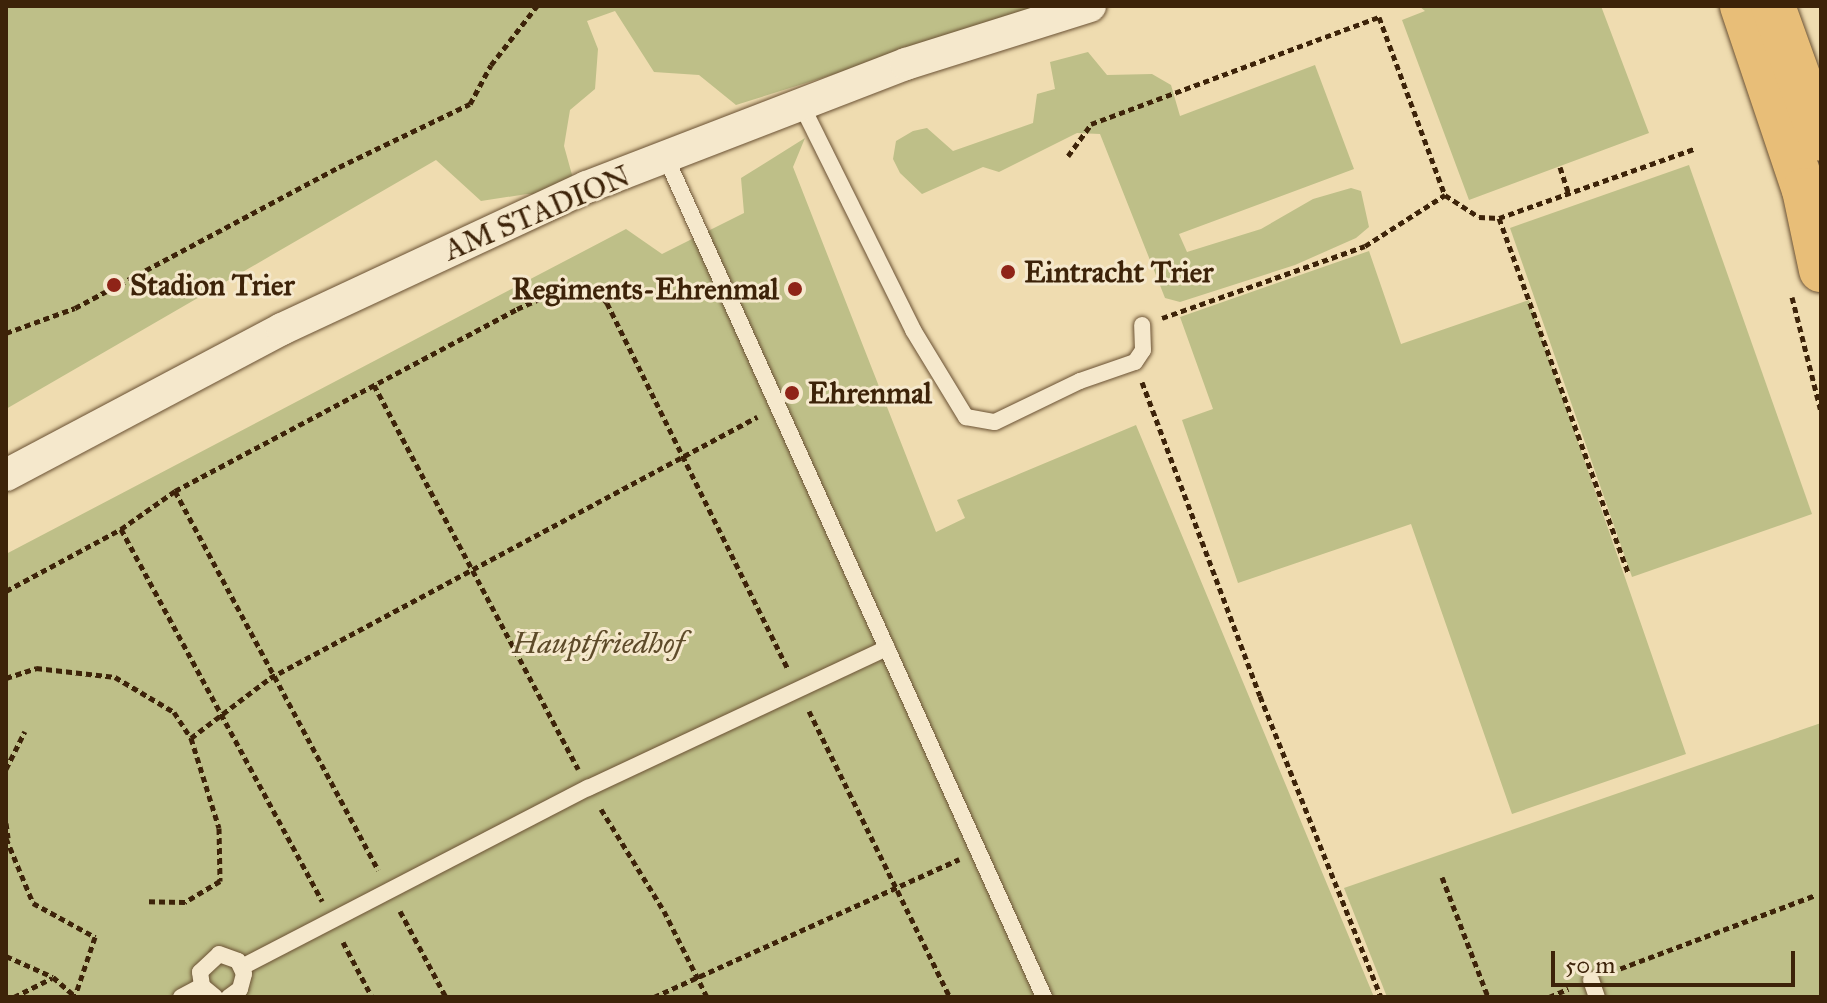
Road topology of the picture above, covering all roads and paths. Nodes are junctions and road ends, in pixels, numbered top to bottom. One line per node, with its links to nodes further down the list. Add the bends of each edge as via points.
1 (537, 6): 16 (path, via 491,65 470,104 379,146 75,308)
2 (1090, 6): 5 (street, AM STADION, via 906,64)
3 (1742, 6): 14 (main road, via 1804,190)
4 (1773, 6): 6 (main road)
5 (802, 106): 9 (street, AM STADION); 17 (lane, via 913,330 966,417 995,422)
6 (1821, 139)
7 (1694, 149): 11 (path)
8 (1068, 156): 12 (path, via 1091,124 1379,17)
9 (667, 160): 19 (lane); 22 (street, AM STADION, via 587,187 462,243 282,329)
10 (1560, 167): 11 (path)
11 (1569, 194): 13 (path)
12 (1445, 195): 13 (path, via 1479,217); 15 (path, via 1365,246)
13 (1499, 218): 26 (path)
14 (1805, 278): 20 (path)
15 (1142, 325): 17 (lane, via 1143,350)
16 (6, 333)
17 (1135, 362): 62 (path, via 1254,682)
18 (374, 385): 21 (path, via 517,309 566,287 584,287 598,291 607,303); 23 (path); 25 (path)
19 (778, 406): 21 (path); 28 (lane)
20 (1821, 412)
21 (680, 455): 25 (path); 31 (path)
22 (6, 475)
23 (175, 491): 24 (path); 30 (path)
24 (121, 529): 27 (path); 32 (path)
25 (470, 567): 30 (path); 36 (path)
26 (1628, 573)
27 (6, 591)
28 (887, 648): 31 (lane); 39 (lane)
29 (6, 678): 34 (path, via 36,668 115,677 174,712)
30 (270, 678): 32 (path); 42 (path)
31 (798, 690): 36 (lane); 41 (path)
32 (225, 712): 34 (path); 45 (path)
33 (25, 731): 35 (path)
34 (191, 738): 44 (path, via 219,828 220,881 185,902)
35 (6, 769)
36 (588, 788): 42 (lane); 49 (path, via 664,911)
37 (6, 823): 38 (path)
38 (7, 838): 52 (path, via 33,903 95,937)
39 (978, 851): 41 (path); 61 (lane)
40 (1442, 877): 63 (path)
41 (897, 887): 49 (path); 60 (path)
42 (391, 894): 45 (lane); 57 (path)
43 (1816, 895): 50 (path)
44 (146, 901)
45 (333, 923): 47 (lane); 56 (path)
46 (6, 956): 48 (path)
47 (242, 967): 51 (lane, via 232,957 212,956 200,972); 55 (lane, via 243,982)
48 (53, 977): 52 (path); 53 (path)
49 (696, 978): 58 (path); 59 (path)
50 (1591, 980): 64 (path); 65 (lane)
51 (208, 992): 54 (lane)
52 (75, 996)
53 (14, 997)
54 (181, 997)
55 (229, 997)
56 (372, 997)
57 (446, 997)
58 (654, 997)
59 (707, 997)
60 (950, 997)
61 (1044, 997)
62 (1381, 997)
63 (1488, 997)
64 (1549, 997)
65 (1597, 997)

